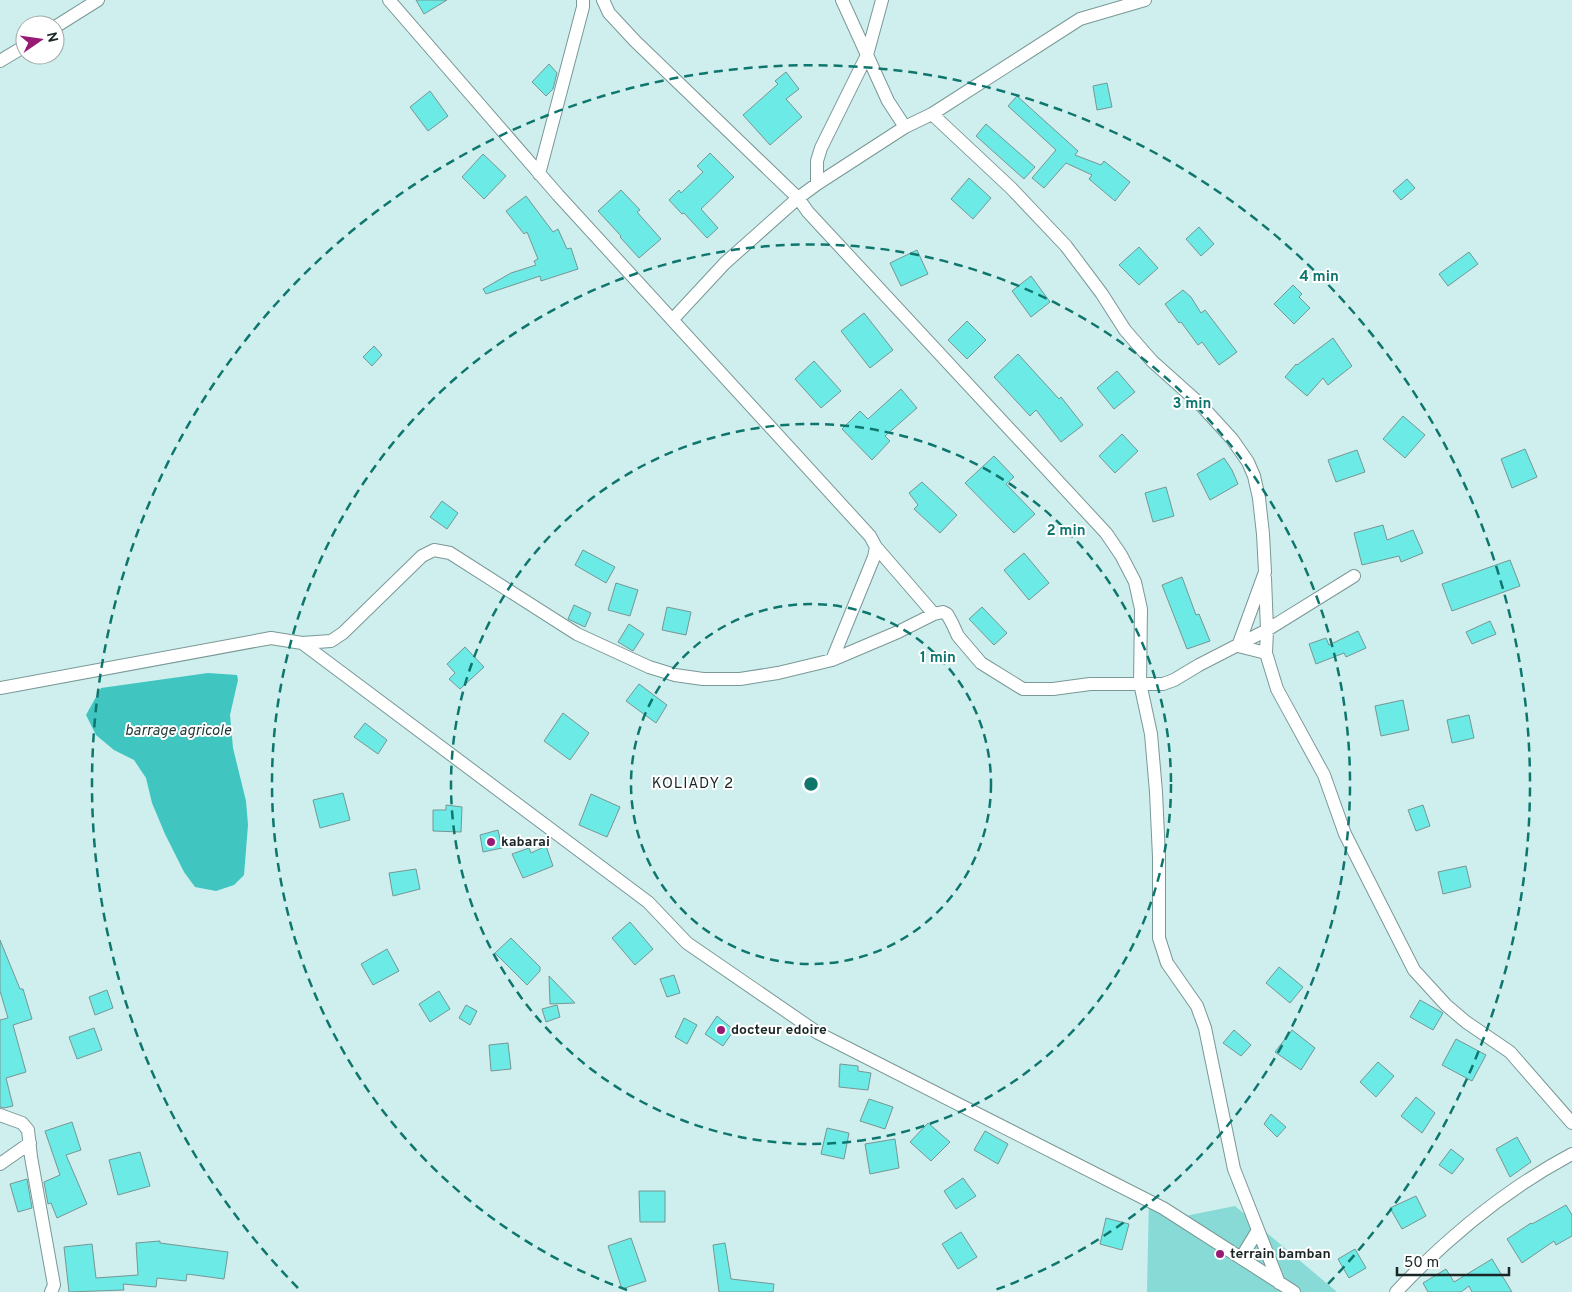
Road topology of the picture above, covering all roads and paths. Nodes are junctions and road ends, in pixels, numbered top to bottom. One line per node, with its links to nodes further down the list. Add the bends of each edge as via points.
1 (98, 0): 8 (street)
2 (389, 0): 14 (street)
3 (583, 0): 14 (street)
4 (603, 0): 16 (street, via 609,13 635,41)
5 (842, 0): 10 (street)
6 (882, 0): 10 (street)
7 (1145, 0): 12 (street, via 1080,19)
8 (65, 21)
9 (15, 52): 11 (street)
10 (867, 54): 13 (street, via 888,101); 15 (street, via 821,148 817,161)
11 (0, 61)
12 (932, 114): 13 (street); 19 (street, via 1011,188 1066,246 1125,330 1232,439 1254,476 1263,534)
13 (905, 127): 15 (street)
14 (539, 174): 17 (street)
15 (817, 184): 16 (street)
16 (798, 198): 17 (street, via 725,263); 27 (street, via 1106,533 1121,554 1135,582 1141,609)
17 (673, 319): 18 (street, via 870,536)
18 (876, 547): 21 (street); 26 (street)
19 (1264, 572): 22 (street); 24 (street)
20 (1354, 576): 22 (street)
21 (934, 614): 26 (street); 27 (street, via 947,614 958,636 981,664 1023,689)
22 (1267, 630): 24 (street); 25 (street)
23 (302, 643): 26 (street, via 331,641 343,633 422,556 434,550 450,553 577,634 649,667 675,675 740,679); 28 (street, via 271,638); 35 (street, via 648,902 687,943 818,1033 1163,1208)
24 (1238, 646): 25 (street); 27 (street, via 1174,680 1163,684)
25 (1266, 653): 30 (street, via 1276,689 1324,775 1345,834 1414,970 1446,1005 1510,1052)
26 (832, 660)
27 (1140, 683): 34 (street, via 1151,734 1156,792 1159,938 1167,963 1197,1006 1234,1169)
28 (0, 688)
29 (0, 1115): 31 (street, via 22,1123 28,1130)
30 (1572, 1123)
31 (30, 1143): 33 (street); 38 (street, via 54,1284)
32 (1572, 1154): 37 (street, via 1508,1193 1449,1240)
33 (0, 1164)
34 (1258, 1230): 35 (street); 36 (street)
35 (1241, 1258): 36 (street)
36 (1280, 1283): 39 (street)
37 (1399, 1291)
38 (51, 1292)
39 (1294, 1292)

